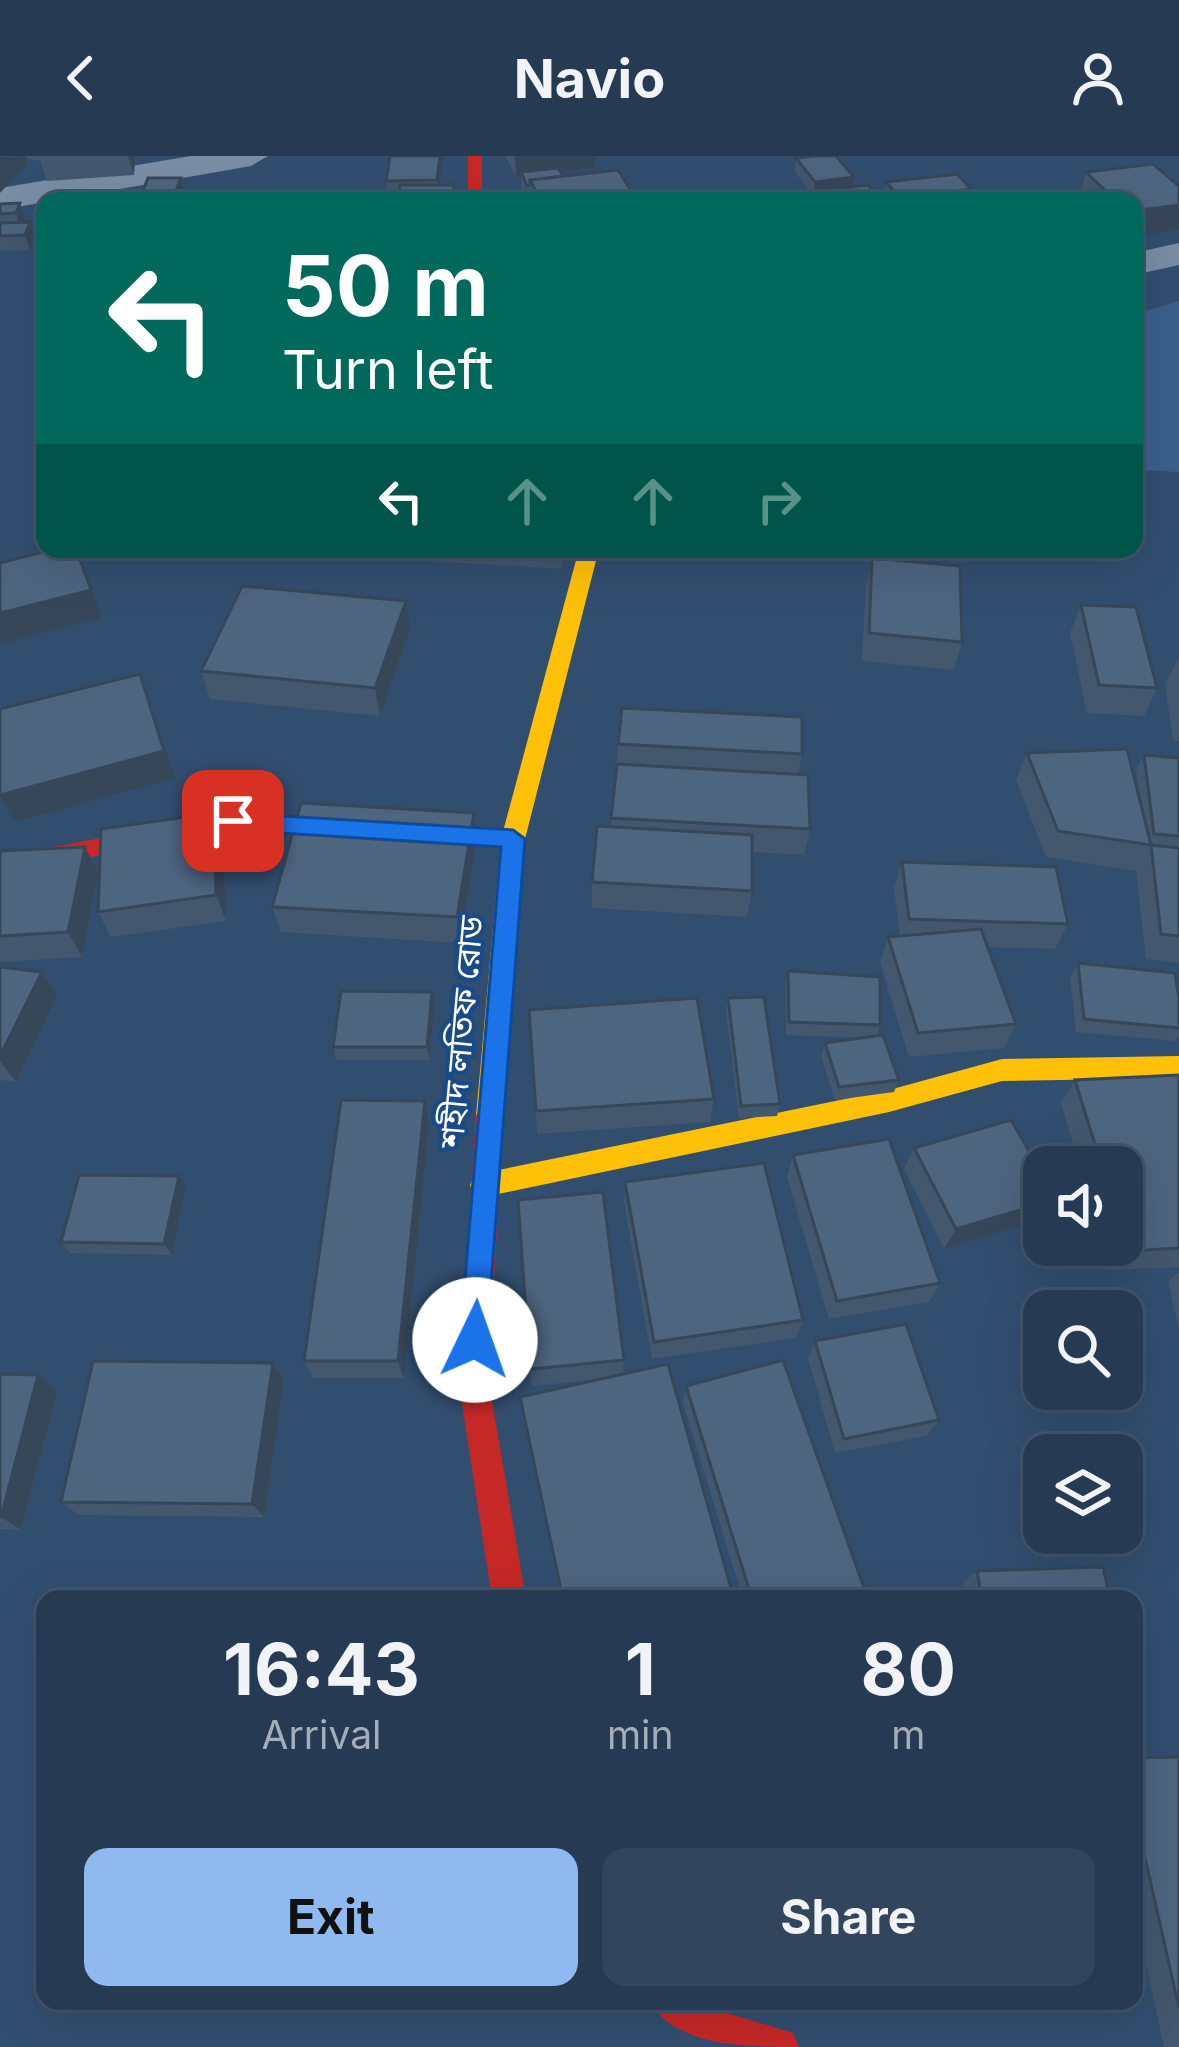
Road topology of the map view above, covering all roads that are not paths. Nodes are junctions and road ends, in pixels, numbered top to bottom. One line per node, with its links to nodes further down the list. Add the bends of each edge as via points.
1 (251, 156): 3 (street)
2 (475, 156): 4 (street)
3 (41, 192)
4 (475, 192)
5 (36, 193): 6 (street)
6 (0, 199)
7 (1179, 254): 8 (street)
8 (1143, 262)
9 (586, 558): 13 (street, শহীদ লতিফ রোড, via 501,838)
10 (420, 833): 11 (street, via 233,821)
11 (0, 866)
12 (1179, 1067): 13 (street, via 1002,1070)
13 (484, 1185): 14 (street, শহীদ লতিফ রোড, via 473,1378)
14 (508, 1590)
15 (682, 2010): 16 (street, via 704,2026)
16 (779, 2047)

